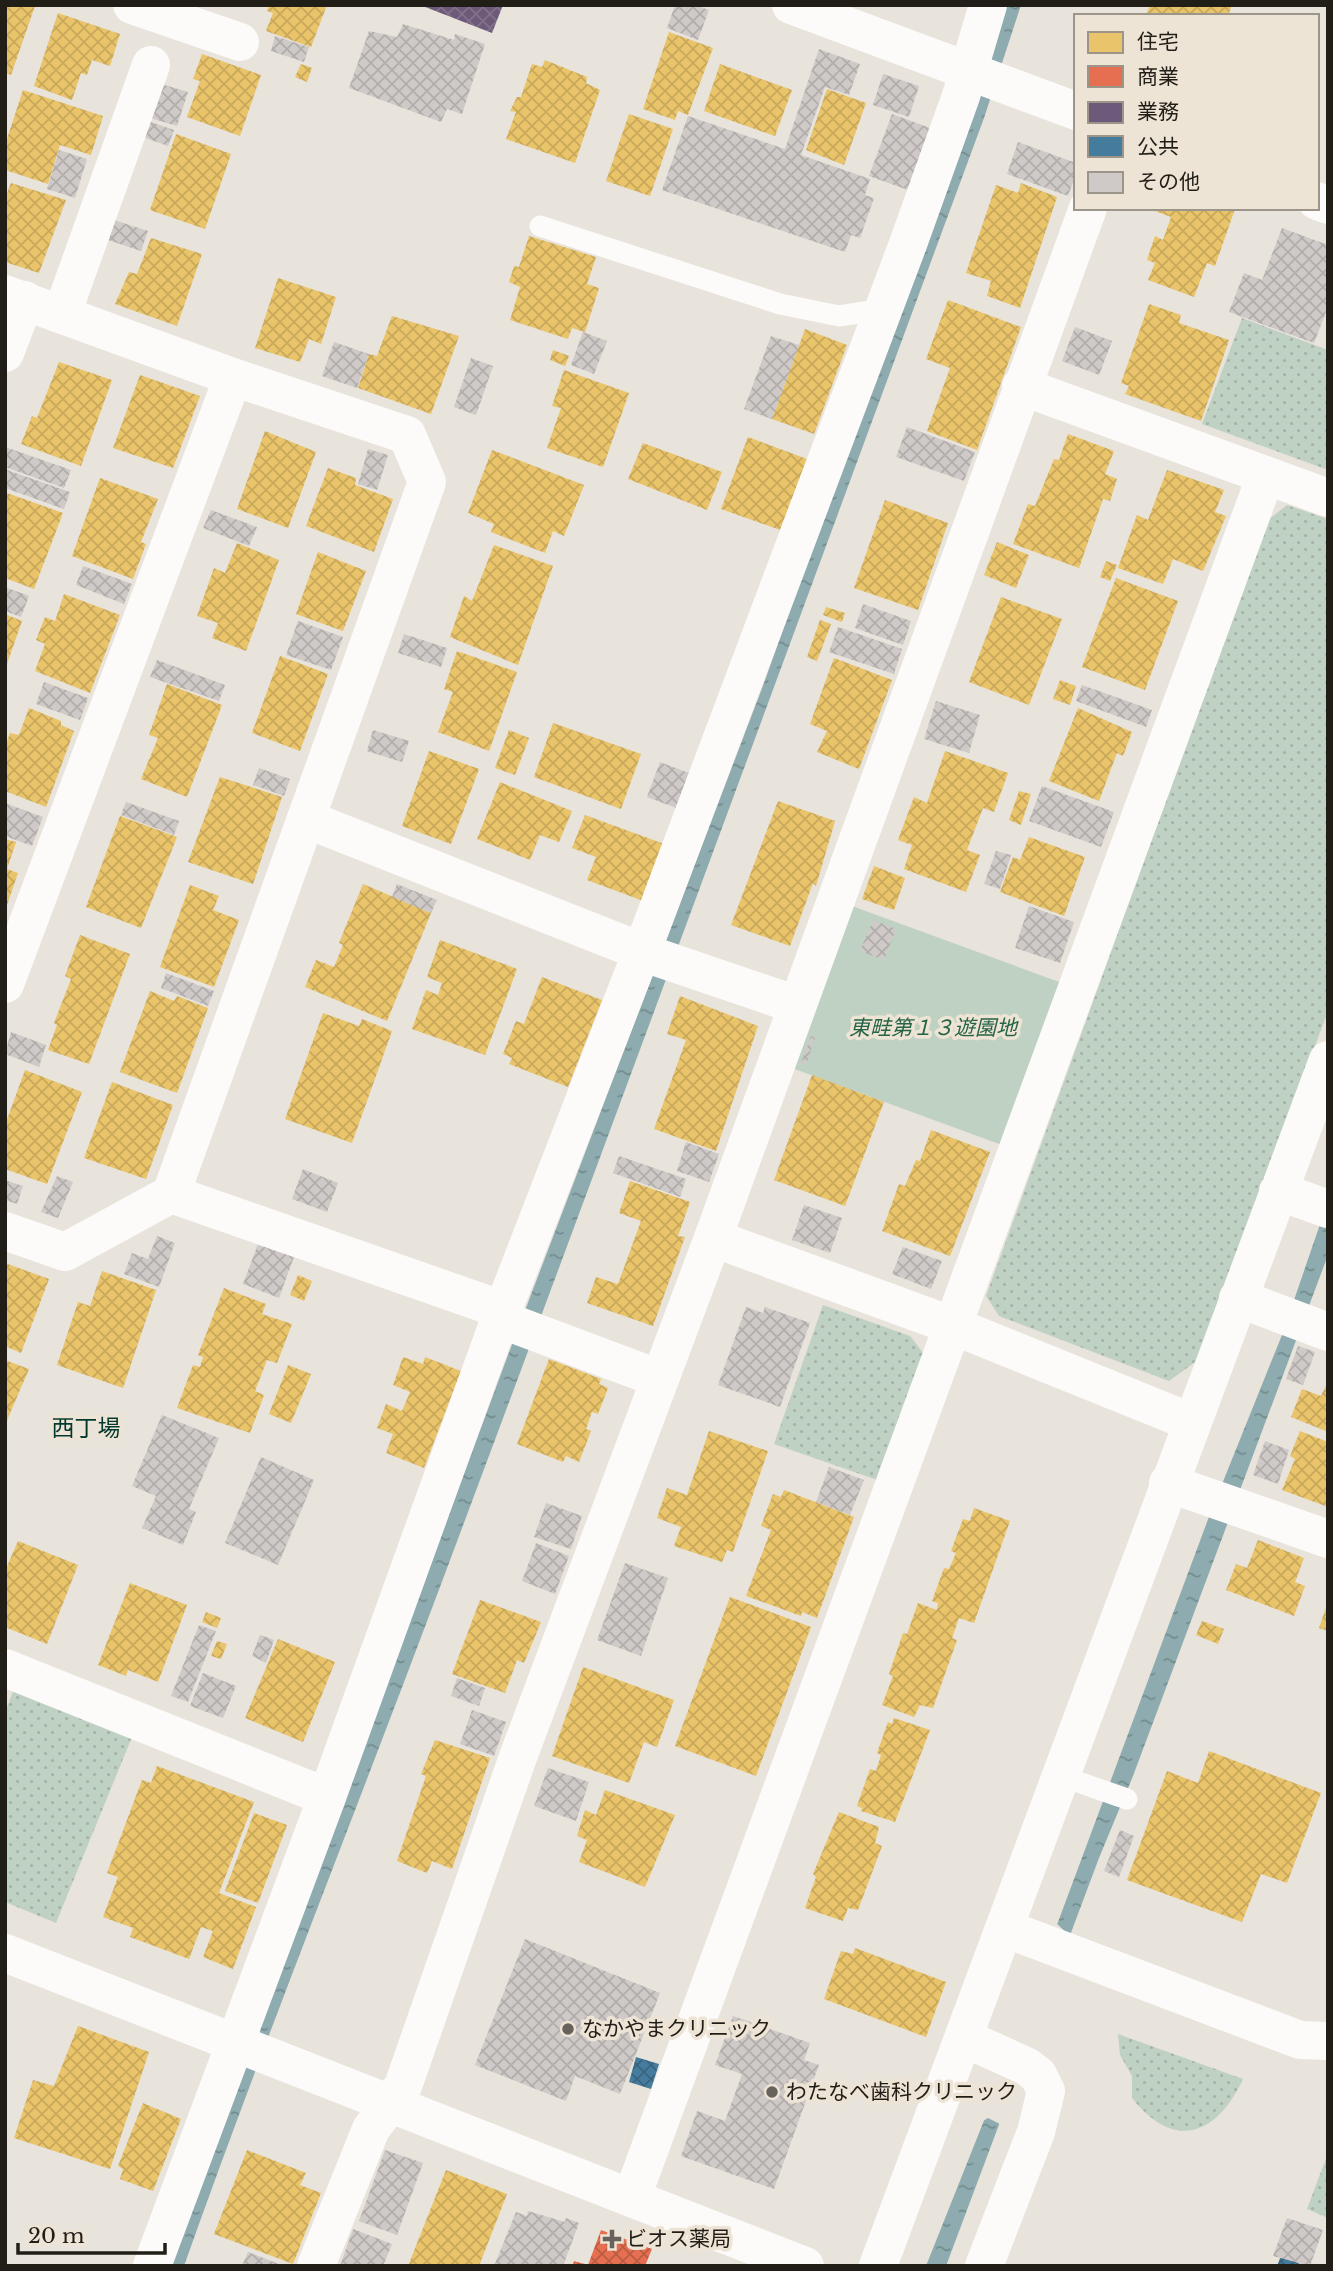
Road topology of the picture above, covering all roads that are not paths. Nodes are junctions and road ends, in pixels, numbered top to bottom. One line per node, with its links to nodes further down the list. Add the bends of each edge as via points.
1 (132, 5): 4 (street)
2 (791, 5): 6 (street)
3 (988, 5): 6 (street)
4 (240, 42)
5 (151, 65): 12 (street)
6 (983, 78): 7 (street); 11 (street, via 961,96)
7 (1074, 110)
8 (1087, 210): 15 (street)
9 (540, 226): 11 (lane, via 780,304 839,316)
10 (15, 297): 12 (street); 13 (street)
11 (884, 309): 19 (street)
12 (62, 314): 14 (street)
13 (5, 352)
14 (233, 377): 18 (street, via 407,435 427,482); 20 (street)
15 (1021, 386): 16 (street); 21 (street)
16 (1266, 475): 17 (street); 30 (street)
17 (1328, 498)
18 (306, 819): 19 (street); 24 (street)
19 (657, 957): 21 (street); 29 (street)
20 (5, 984)
21 (797, 1005): 27 (street)
22 (1328, 1060): 23 (street)
23 (1278, 1191): 25 (street); 28 (street)
24 (171, 1194): 26 (street, via 65,1252); 29 (street)
25 (1322, 1206)
26 (5, 1231)
27 (713, 1238): 30 (street); 32 (street)
28 (1238, 1298): 31 (street); 33 (street)
29 (514, 1322): 32 (street); 38 (street)
30 (951, 1325): 33 (street); 46 (street)
31 (1321, 1330)
32 (660, 1379): 45 (street, via 518,1757 403,2086)
33 (1191, 1422): 34 (street)
34 (1168, 1483): 35 (street); 37 (street)
35 (1328, 1539)
36 (5, 1668): 38 (street)
37 (1061, 1776): 39 (lane); 40 (street)
38 (327, 1797): 44 (street)
39 (1127, 1799)
40 (1004, 1928): 42 (street); 43 (street, via 1300,2040)
41 (5, 1953): 44 (street)
42 (964, 2038): 50 (street); 51 (street, via 1026,2066 1038,2075 1046,2091 1036,2132)
43 (1328, 2041)
44 (248, 2047): 45 (street); 47 (street)
45 (391, 2103): 46 (street); 48 (street, via 372,2129)
46 (632, 2197): 49 (street)
47 (152, 2266)
48 (316, 2266)
49 (805, 2266)
50 (878, 2266)
51 (984, 2266)

